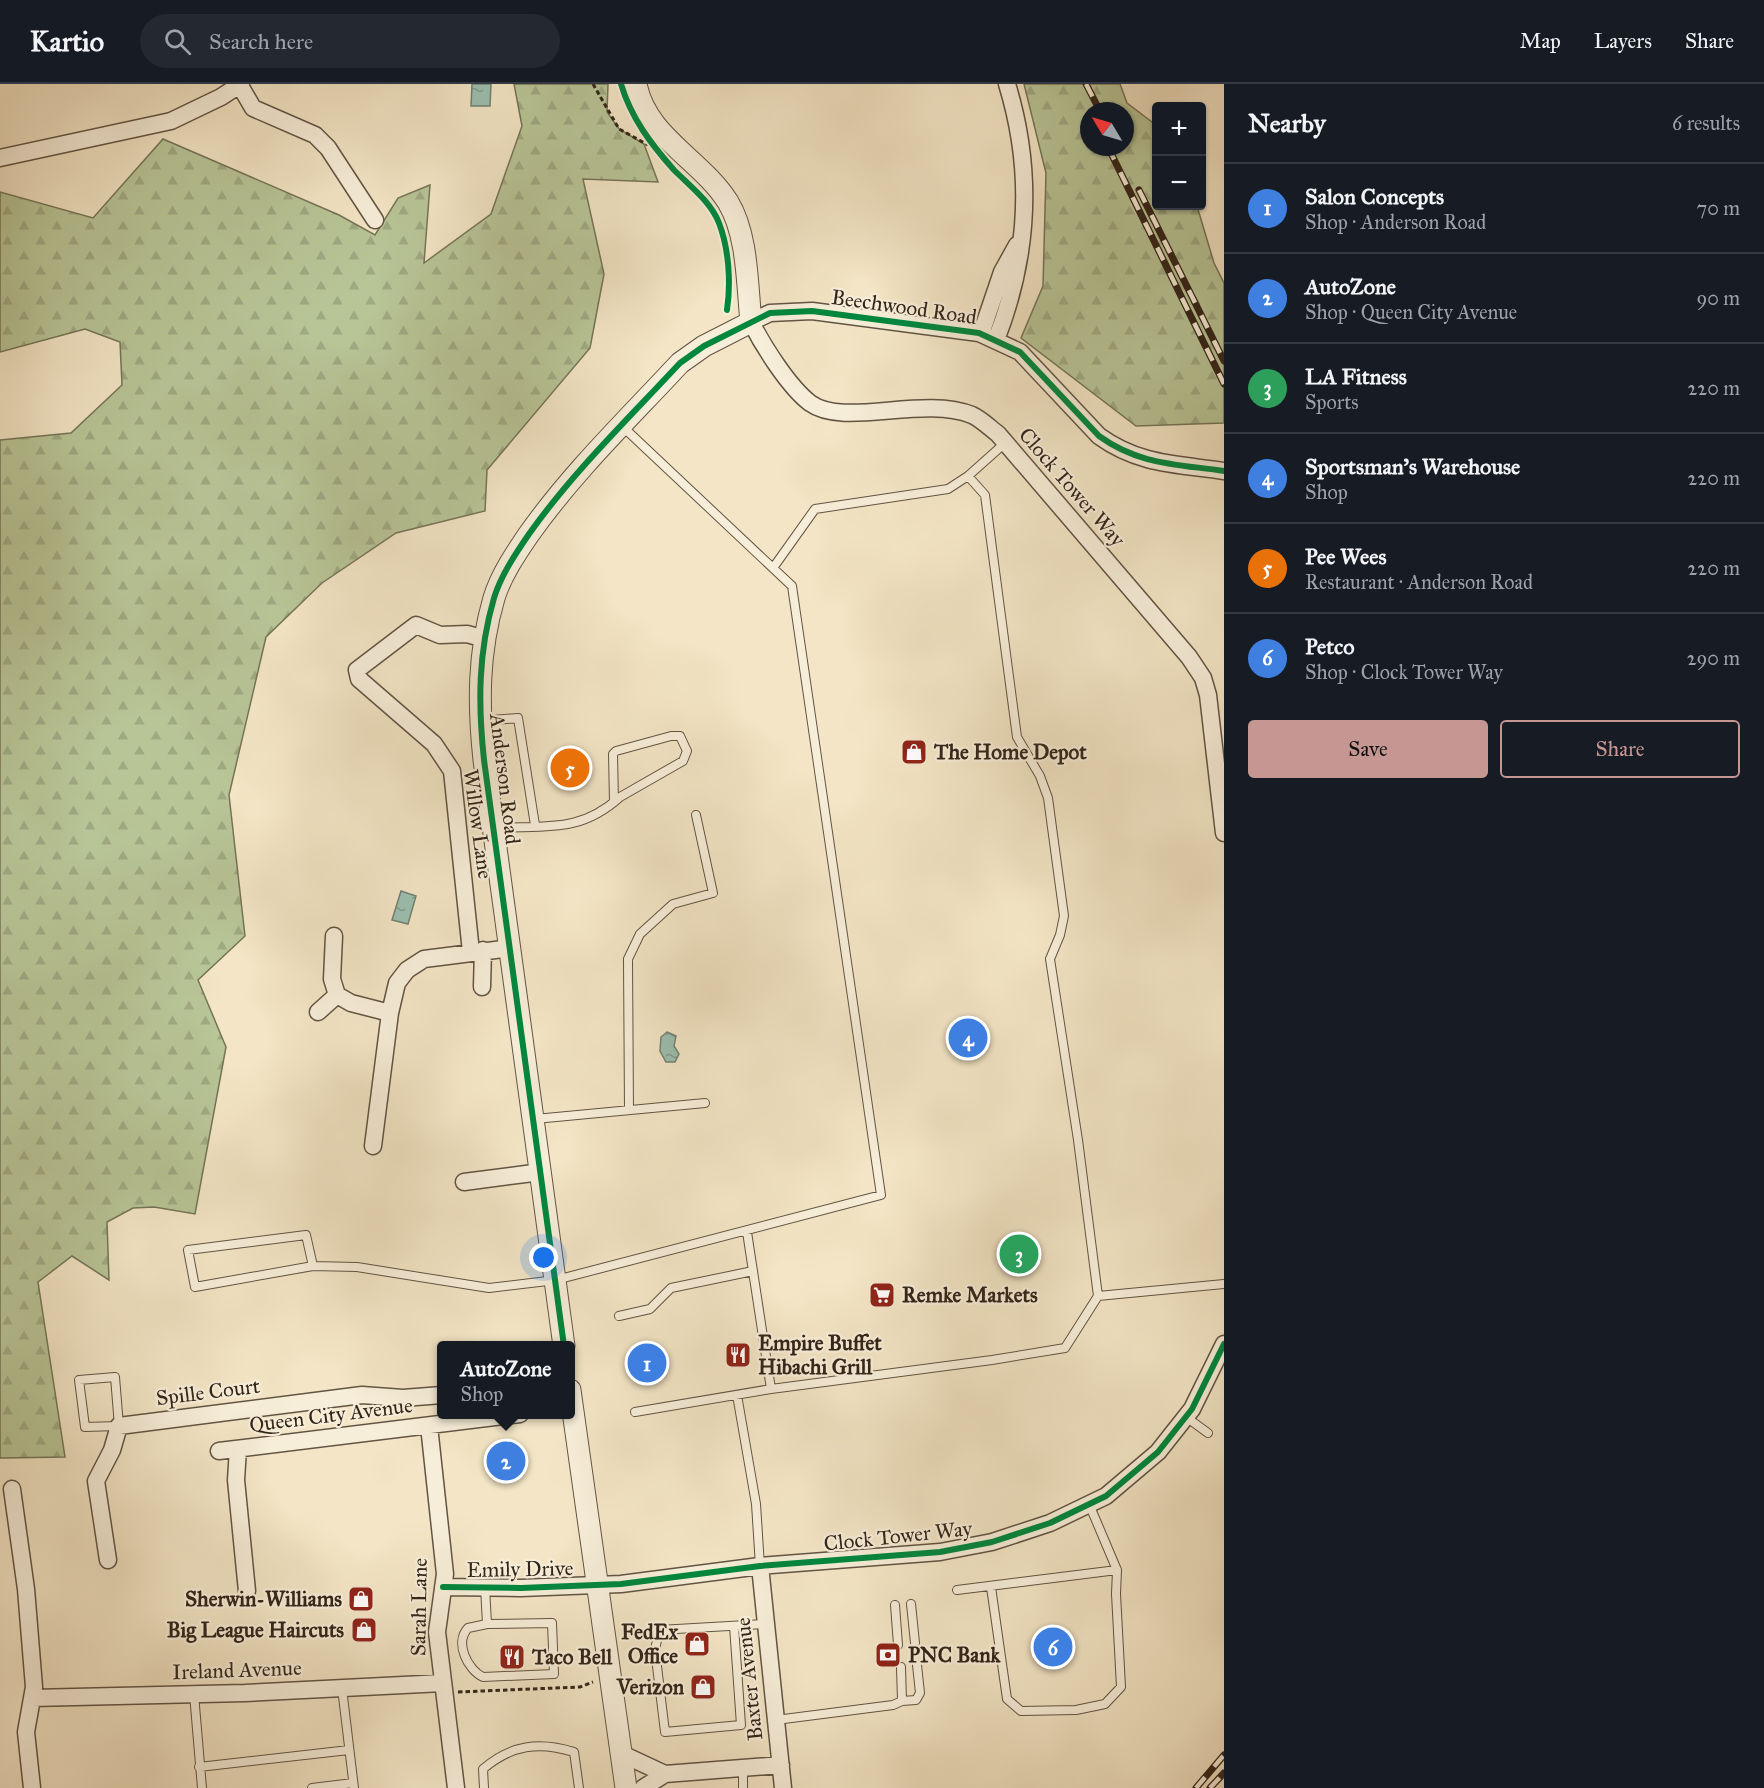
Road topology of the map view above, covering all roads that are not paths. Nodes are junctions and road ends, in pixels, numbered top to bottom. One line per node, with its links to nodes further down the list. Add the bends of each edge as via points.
1 (240, 84): 4 (street, via 171,121); 5 (street, via 253,108 315,135 328,148)
2 (636, 84): 6 (street, via 660,132 728,202 742,242)
3 (1007, 84): 7 (street, via 1026,169 1024,223 1002,272)
4 (0, 158)
5 (375, 220)
6 (751, 322): 7 (street, Beechwood Road, via 770,313 812,311); 8 (street, Anderson Road, via 680,363); 9 (street, Clock Tower Way, via 759,339 811,404 840,414 940,406 974,416)
7 (988, 337): 10 (street, Beechwood Road, via 1020,352 1114,447 1147,460)
8 (621, 426): 12 (lane); 13 (street, Anderson Road, via 553,500 514,555 495,596)
9 (1005, 443): 11 (lane); 19 (street, Clock Tower Way, via 1190,657 1203,678)
10 (1224, 471)
11 (968, 476): 12 (lane, via 948,489 815,509); 38 (lane, via 985,495 1017,737 1048,798 1064,916 1050,959)
12 (773, 568): 33 (lane, via 792,586 880,1195)
13 (485, 639): 14 (street, Anderson Road, via 480,666); 22 (street, Willow Lane, via 467,634 440,635 416,625 357,670 359,680 434,744 452,771)
14 (480, 721): 17 (lane, via 518,718); 18 (street, Anderson Road)
15 (614, 802): 15 (lane, via 683,762 687,751 680,736 616,751); 17 (lane, via 580,823)
16 (696, 815): 28 (lane, via 713,893 673,904 640,934 628,959)
17 (535, 825): 18 (lane)
18 (494, 828): 21 (street, Anderson Road)
19 (1224, 833)
20 (334, 936): 24 (street, via 332,979)
21 (511, 948): 22 (street); 29 (street, Anderson Road)
22 (477, 951): 23 (street); 26 (street, via 414,963 397,983)
23 (482, 987)
24 (337, 995): 25 (street); 26 (street)
25 (318, 1012)
26 (390, 1014): 30 (street)
27 (705, 1103): 28 (lane)
28 (629, 1110): 29 (lane)
29 (533, 1119): 31 (street, Anderson Road)
30 (373, 1146)
31 (541, 1172): 32 (street); 36 (street, Anderson Road)
32 (464, 1182)
33 (747, 1232): 35 (lane); 36 (lane)
34 (313, 1266): 34 (lane, via 306,1235 188,1250 195,1287); 36 (lane, via 357,1266 489,1288)
35 (753, 1270): 39 (lane, via 671,1288 650,1309); 42 (lane)
36 (555, 1280): 40 (street, Anderson Road)
37 (1224, 1284): 38 (lane)
38 (1098, 1296): 42 (lane, via 1065,1348)
39 (619, 1316)
40 (563, 1341)
41 (1224, 1344): 46 (street, Clock Tower Way)
42 (771, 1389): 44 (lane)
43 (437, 1395): 49 (street, Spille Court, via 362,1395)
44 (737, 1395): 45 (lane); 57 (lane, via 756,1504)
45 (635, 1412)
46 (1186, 1417): 51 (lane); 55 (street, Clock Tower Way, via 1158,1452 1106,1496)
47 (479, 1419): 50 (street, Queen City Avenue)
48 (573, 1419): 59 (street)
49 (119, 1426): 49 (lane, via 115,1377 79,1380 85,1427); 56 (street, via 96,1481)
50 (429, 1426): 52 (street, Queen City Avenue); 60 (street, Sarah Lane)
51 (1208, 1433)
52 (238, 1449): 53 (street, Queen City Avenue); 64 (street, via 236,1480)
53 (219, 1451)
54 (12, 1489): 77 (street, via 26,1589)
55 (1089, 1504): 57 (street, Clock Tower Way, via 1050,1523 992,1542 940,1552); 58 (lane)
56 (108, 1560)
57 (760, 1566): 59 (street, Clock Tower Way); 68 (street, Baxter Avenue)
58 (1117, 1570): 62 (lane); 62 (lane, via 1121,1687 1105,1704 1076,1710 1021,1712 1007,1699)
59 (597, 1584): 61 (street, Emily Drive); 81 (street)
60 (443, 1587): 61 (street, Emily Drive); 74 (street, Sarah Lane, via 437,1632)
61 (484, 1587): 67 (lane)
62 (991, 1587): 63 (lane)
63 (957, 1590)
64 (247, 1591)
65 (911, 1604): 70 (lane)
66 (895, 1605): 71 (lane)
67 (487, 1624): 67 (lane, via 552,1623 554,1674 483,1677 473,1672 466,1660 464,1635 468,1628)
68 (766, 1624): 69 (lane); 79 (street, Baxter Avenue)
69 (734, 1626): 69 (lane, via 659,1630 655,1650 664,1732 741,1725)
70 (915, 1643)
71 (898, 1645)
72 (917, 1665): 78 (lane, via 920,1694 916,1700)
73 (901, 1667): 78 (lane)
74 (443, 1683): 75 (street, Ireland Avenue); 90 (street, Sarah Lane)
75 (342, 1688): 76 (street, Ireland Avenue); 80 (lane)
76 (194, 1694): 77 (street, Ireland Avenue); 83 (lane)
77 (32, 1698): 87 (street, via 26,1732)
78 (902, 1701): 79 (lane)
79 (776, 1720): 82 (street, Baxter Avenue)
80 (349, 1750): 83 (lane); 86 (lane)
81 (620, 1754): 85 (street); 93 (street)
82 (781, 1765): 84 (street); 96 (street, Baxter Avenue)
83 (198, 1767): 88 (lane)
84 (744, 1769): 85 (street); 95 (lane)
85 (665, 1774): 94 (street)
86 (353, 1786): 89 (lane)
87 (33, 1788)
88 (202, 1788)
89 (312, 1788)
90 (456, 1788)
91 (484, 1788): 92 (lane, via 483,1769 516,1747 574,1752)
92 (579, 1788)
93 (626, 1788)
94 (643, 1788)
95 (743, 1788)
96 (783, 1788)

